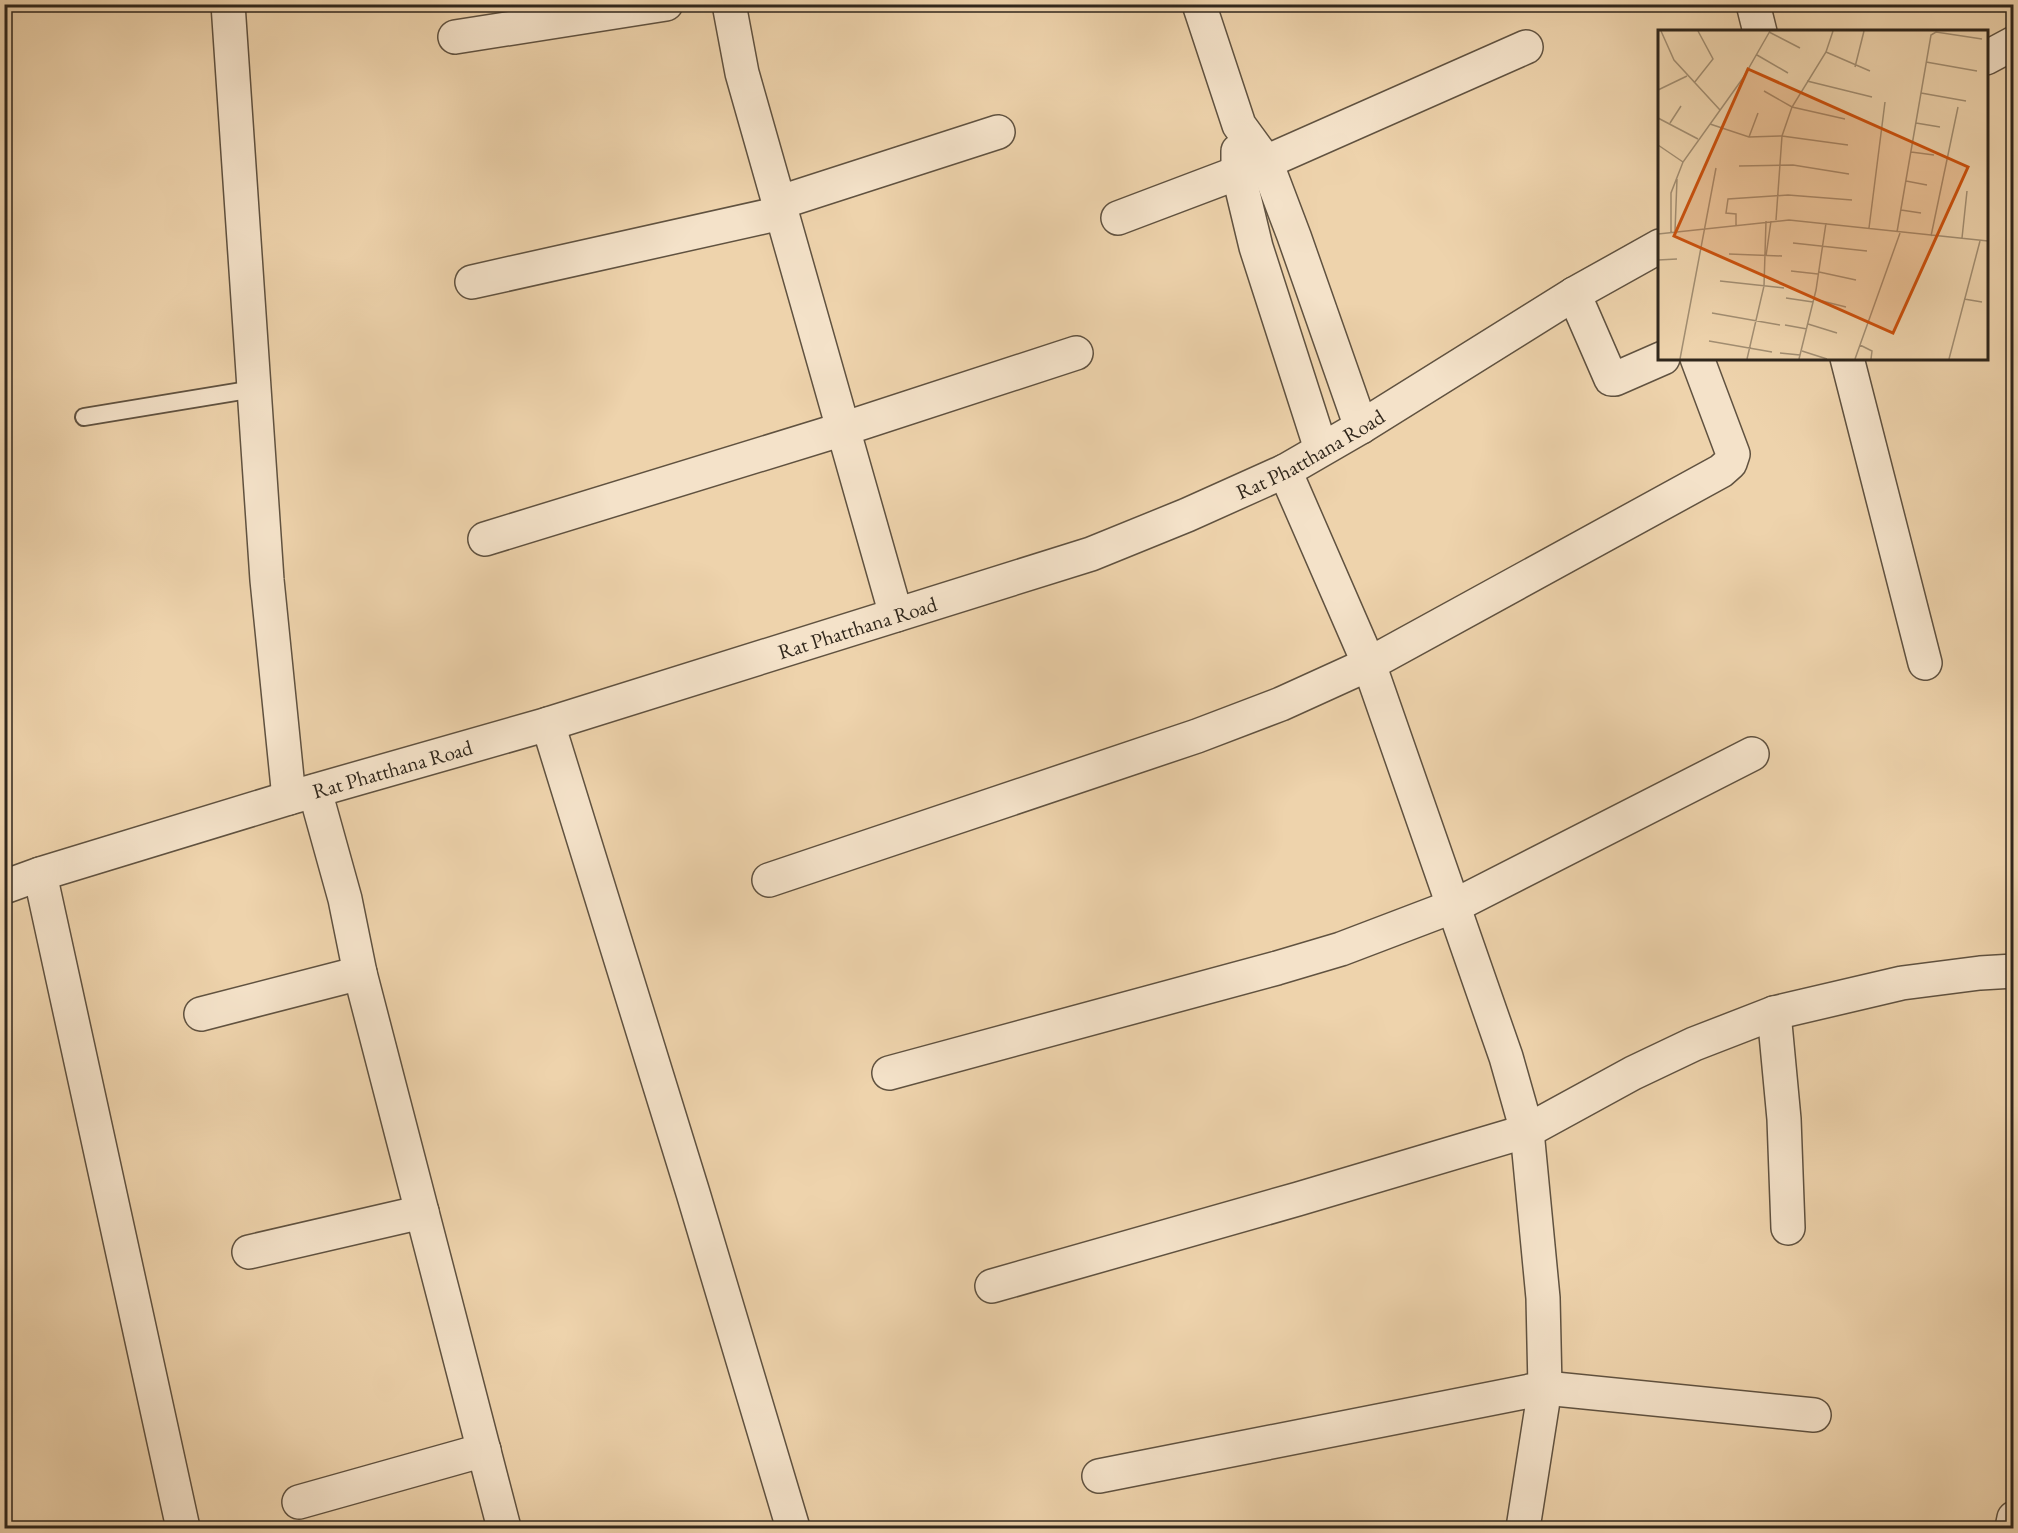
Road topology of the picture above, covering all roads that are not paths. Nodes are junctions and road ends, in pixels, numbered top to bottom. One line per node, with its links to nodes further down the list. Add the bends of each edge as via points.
1 (228, 4): 22 (street)
2 (666, 4): 7 (street)
3 (729, 4): 13 (street, via 742,72)
4 (1199, 4): 12 (street)
5 (1753, 4): 6 (street)
6 (1760, 30)
7 (455, 37)
8 (2013, 43): 10 (street)
9 (1526, 47): 12 (street)
10 (1988, 57)
11 (998, 132): 13 (street)
12 (1252, 167): 14 (street); 24 (street, via 1294,236); 26 (street, via 1256,247)
13 (780, 208): 16 (street); 25 (street)
14 (1118, 218)
15 (1658, 247): 17 (street, Rat Phatthana Road)
16 (472, 282)
17 (1574, 294): 19 (street, via 1611,379); 24 (street, Rat Phatthana Road)
18 (1076, 353): 25 (street)
19 (1659, 360)
20 (1698, 360): 31 (street, via 1731,448 1728,467)
21 (1848, 360): 30 (street)
22 (254, 389): 23 (lane); 34 (street, via 267,580)
23 (84, 417)
24 (1361, 427): 26 (street, Rat Phatthana Road)
25 (843, 429): 28 (street); 29 (street)
26 (1321, 449): 27 (street, Rat Phatthana Road)
27 (1285, 471): 29 (street, Rat Phatthana Road, via 1091,554); 31 (street)
28 (485, 539)
29 (896, 615): 32 (street, Rat Phatthana Road)
30 (1925, 663)
31 (1369, 664): 36 (street, via 1197,736); 38 (street)
32 (548, 724): 34 (street, Rat Phatthana Road); 57 (street)
33 (1752, 754): 38 (street)
34 (302, 794): 35 (street, Rat Phatthana Road); 40 (street, via 345,899)
35 (40, 874): 37 (street, Rat Phatthana Road); 55 (street)
36 (769, 880)
37 (4, 887)
38 (1454, 906): 43 (street, via 1341,949 1277,968); 44 (street)
39 (2013, 971): 41 (street, via 1902,983)
40 (360, 973): 42 (street); 45 (street)
41 (1774, 1013): 44 (street, via 1633,1073); 46 (street, via 1784,1119)
42 (201, 1014)
43 (889, 1073)
44 (1527, 1131): 48 (street); 49 (street, via 1543,1298)
45 (422, 1212): 47 (street); 51 (street)
46 (1788, 1228)
47 (249, 1252)
48 (992, 1286)
49 (1545, 1388): 50 (street); 52 (street); 58 (street)
50 (1814, 1414)
51 (484, 1450): 53 (street); 56 (street)
52 (1099, 1476)
53 (299, 1502)
54 (2013, 1518): 59 (street)
55 (183, 1528)
56 (504, 1528)
57 (793, 1528)
58 (1523, 1528)
59 (2012, 1528)

